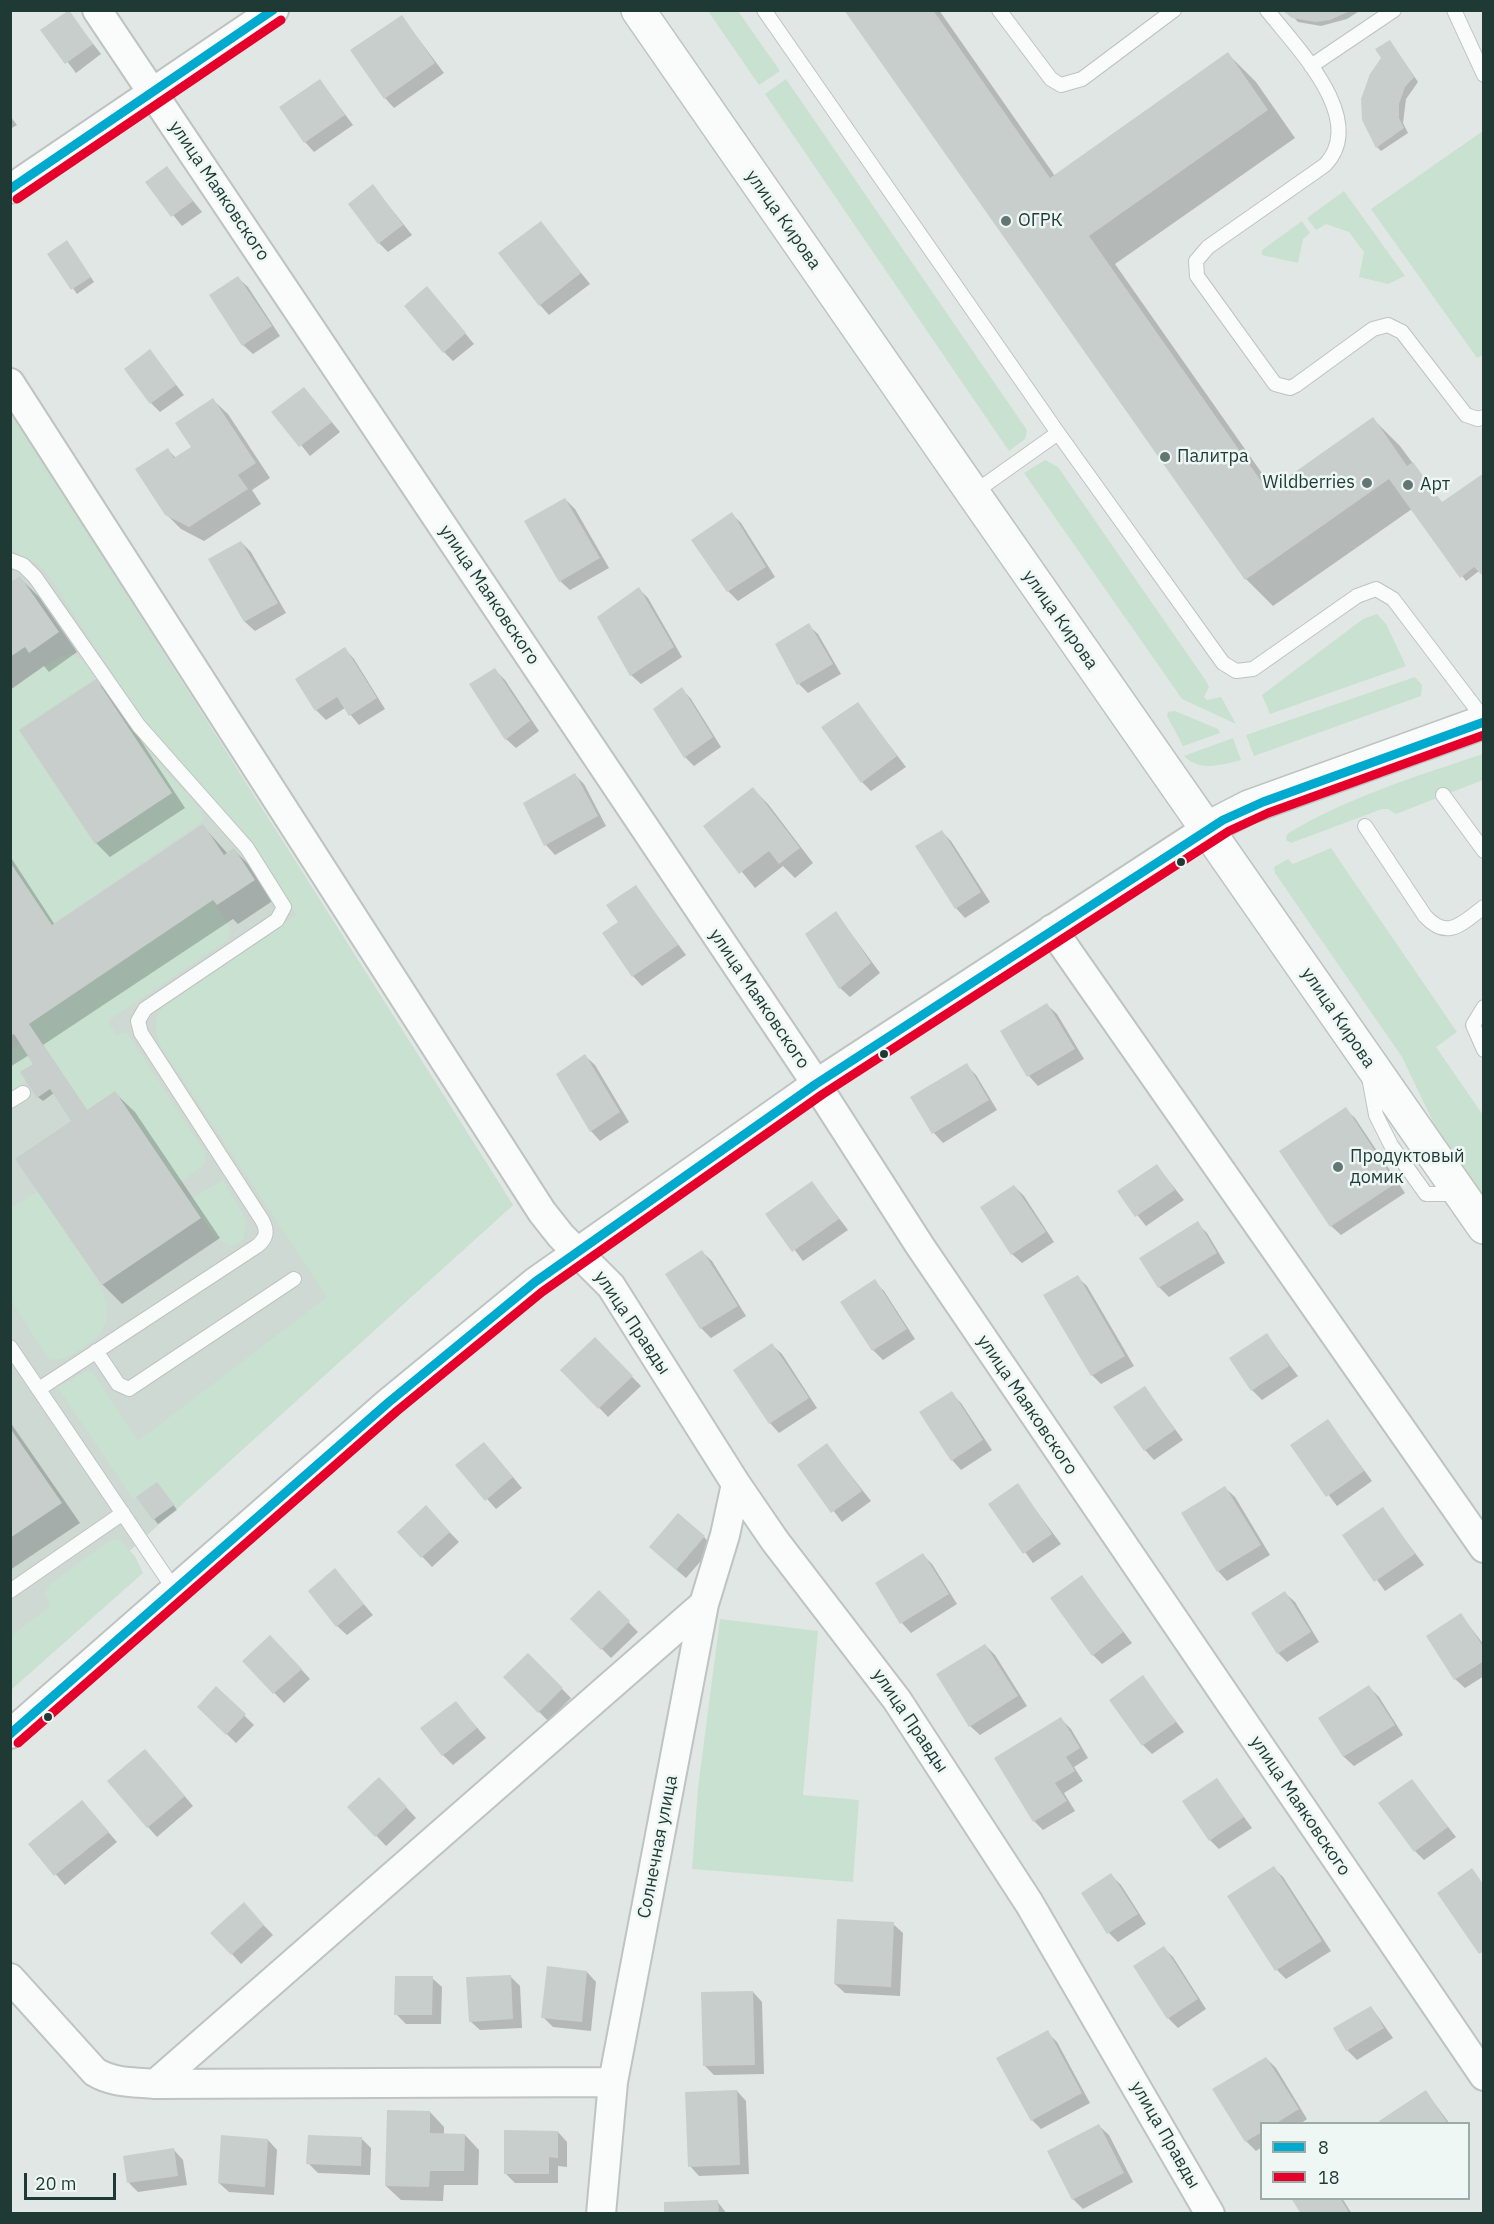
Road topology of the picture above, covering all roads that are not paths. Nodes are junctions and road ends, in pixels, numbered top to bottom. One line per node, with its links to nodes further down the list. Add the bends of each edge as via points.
1 (97, 10): 12 (street, улица Маяковского)
2 (274, 10): 12 (street)
3 (638, 10): 17 (street, улица Кирова)
4 (764, 10): 16 (lane)
5 (999, 10): 6 (lane, via 1051,79 1060,86 1068,86)
6 (1174, 10)
7 (1267, 10): 10 (lane)
8 (1394, 10): 10 (lane)
9 (1454, 10): 11 (lane)
10 (1311, 66): 15 (lane, via 1335,108 1338,135 1333,157 1208,247 1196,261 1197,276 1275,384 1290,388 1296,385 1373,329 1388,325 1401,332 1466,415)
11 (1484, 75)
12 (152, 91): 13 (street); 28 (street, улица Маяковского)
13 (10, 189)
14 (10, 383): 32 (street, улица Правды, via 542,1212)
15 (1484, 417)
16 (1058, 432): 17 (lane); 19 (lane, via 1228,668 1253,669 1357,596 1376,589 1393,599)
17 (972, 495): 22 (street, улица Кирова)
18 (10, 560): 35 (lane, via 23,565 35,577 139,726 248,848 284,907 277,920 145,1009 138,1020 141,1033 265,1224 266,1236 257,1246)
19 (1484, 721): 22 (street, via 1256,804)
20 (1443, 795): 23 (lane)
21 (1365, 826): 24 (lane, via 1425,916 1439,928 1456,927)
22 (1208, 828): 25 (street); 31 (street, улица Кирова)
23 (1484, 851)
24 (1484, 908)
25 (1053, 929): 28 (street); 39 (street)
26 (1484, 1007): 27 (lane, via 1473,1025)
27 (1484, 1050)
28 (816, 1084): 32 (street); 45 (street, улица Маяковского, via 926,1255)
29 (23, 1093): 30 (lane)
30 (10, 1101)
31 (1484, 1227)
32 (577, 1252): 37 (street, улица Правды, via 616,1293); 40 (street, via 455,1346)
33 (294, 1279): 35 (lane, via 129,1389 118,1384)
34 (10, 1347): 36 (lane)
35 (96, 1351): 36 (lane)
36 (39, 1389): 38 (lane)
37 (736, 1484): 42 (street, Солнечная улица); 49 (street, улица Правды, via 775,1541 874,1667 1000,1856)
38 (123, 1513): 40 (lane); 41 (lane)
39 (1484, 1548)
40 (174, 1589): 43 (street)
41 (10, 1591)
42 (704, 1604): 46 (street, Солнечная улица); 47 (street)
43 (10, 1734)
44 (10, 1978): 47 (street, via 95,2072 119,2082)
45 (1484, 2076)
46 (614, 2082): 47 (street); 48 (street, Солнечная улица)
47 (155, 2084)
48 (601, 2214)
49 (1210, 2214)

